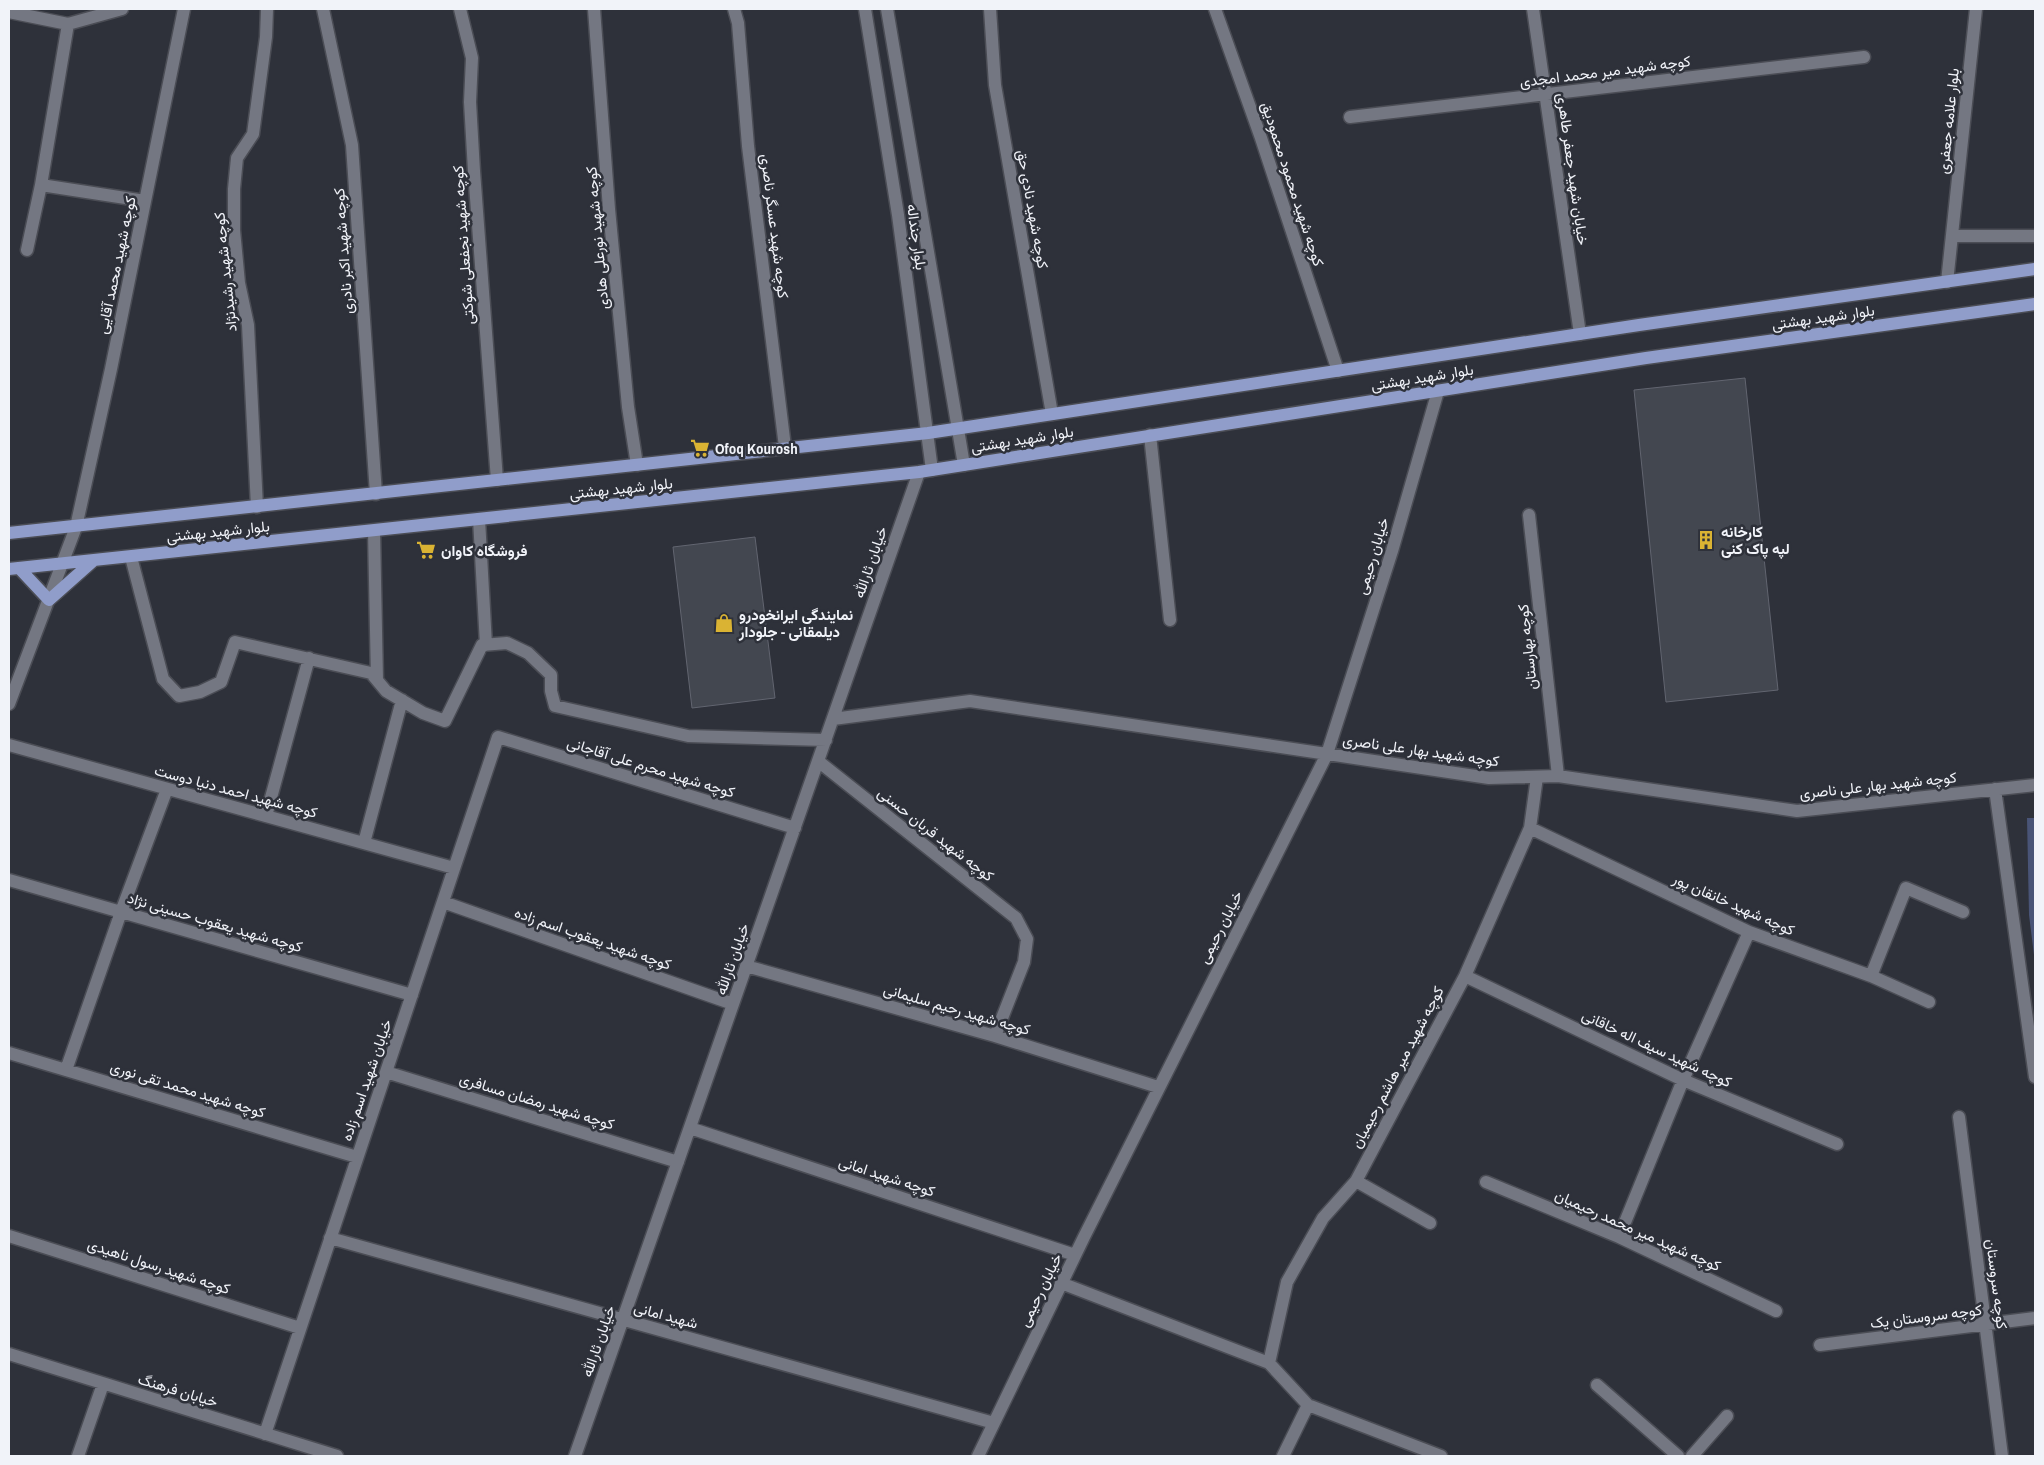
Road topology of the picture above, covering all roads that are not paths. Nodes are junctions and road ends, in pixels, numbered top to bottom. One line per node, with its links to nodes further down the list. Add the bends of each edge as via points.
1 (122, 9): 15 (street)
2 (184, 9): 22 (street, کوچه شهید محمد آقایی)
3 (267, 9): 43 (street, کوچه شهید رشیدنژاد, via 252,134 237,158 234,189 236,256 248,325)
4 (323, 9): 42 (street, کوچه شهید اکبر نادری, via 352,145)
5 (460, 9): 41 (street, کوچه شهید نجفعلی شوکتی, via 472,58 472,151)
6 (594, 9): 37 (street, کوچه شهید نورعلی هادی, via 610,219 628,407)
7 (734, 9): 36 (street, کوچه شهید عسگر ناصری)
8 (865, 9): 19 (street, بلوار جنداله)
9 (887, 9): 20 (street, بلوار جنداله)
10 (990, 9): 32 (street, کوچه شهید نادی حق, via 995,85)
11 (1215, 9): 30 (street, کوچه شهید محمود محمودیق)
12 (1533, 9): 17 (street, خیابان شهید جعفر طاهری)
13 (1976, 9): 23 (street, بلوار علامه جعفری)
14 (9, 12): 15 (street)
15 (68, 24): 21 (street)
16 (1864, 58): 17 (street, کوچه شهید میر محمد امجدی)
17 (1545, 94): 18 (street, کوچه شهید میر محمد امجدی); 29 (street, خیابان شهید جعفر طاهری)
18 (1350, 117)
19 (885, 134): 20 (street); 34 (street, بلوار جنداله)
20 (909, 134): 33 (street, بلوار جنداله)
21 (40, 185): 22 (street); 25 (street)
22 (145, 201): 46 (street, کوچه شهید محمد آقایی)
23 (1952, 236): 24 (street); 27 (street, بلوار علامه جعفری)
24 (2035, 236)
25 (27, 250)
26 (2035, 269): 27 (main road, بلوار شهید بهشتی)
27 (1947, 282): 29 (main road, بلوار شهید بهشتی)
28 (2035, 304): 31 (main road, بلوار شهید بهشتی, via 1646,358)
29 (1580, 334): 30 (main road, بلوار شهید بهشتی)
30 (1338, 371): 32 (main road, بلوار شهید بهشتی)
31 (1438, 391): 35 (main road, بلوار شهید بهشتی); 64 (street, خیابان رحیمی, via 1392,551)
32 (1052, 414): 33 (main road, بلوار شهید بهشتی)
33 (959, 428): 34 (main road, بلوار شهید بهشتی); 38 (street, بلوار جنداله)
34 (928, 433): 36 (main road, بلوار شهید بهشتی); 39 (street, بلوار جنداله)
35 (1150, 435): 38 (main road, بلوار شهید بهشتی); 54 (street)
36 (785, 447): 37 (main road, بلوار شهید بهشتی)
37 (637, 465): 41 (main road, بلوار شهید بهشتی)
38 (964, 465): 39 (main road, بلوار شهید بهشتی)
39 (932, 470): 40 (main road, بلوار شهید بهشتی)
40 (919, 472): 45 (main road, بلوار شهید بهشتی); 60 (street, خیابان ثارالله)
41 (498, 480): 42 (main road, بلوار شهید بهشتی)
42 (376, 494): 43 (main road, بلوار شهید بهشتی)
43 (257, 507): 46 (main road, بلوار شهید بهشتی)
44 (1530, 515): 66 (street, کوچه بهارستان)
45 (479, 519): 47 (main road, بلوار شهید بهشتی); 55 (street)
46 (76, 527): 48 (main road, بلوار شهید بهشتی); 51 (street, کوچه شهید محمد آقایی)
47 (374, 531): 49 (main road, بلوار شهید بهشتی); 57 (street)
48 (9, 534)
49 (131, 557): 50 (main road, بلوار شهید بهشتی); 56 (street, via 163,680 179,696 200,692 221,682 235,642)
50 (93, 561): 51 (main road, بلوار شهید بهشتی); 53 (main road)
51 (62, 564): 52 (main road, بلوار شهید بهشتی); 53 (street, کوچه شهید محمد آقایی)
52 (14, 569): 53 (main road)
53 (49, 600): 59 (street, کوچه شهید محمد آقایی)
54 (1170, 620)
55 (486, 645): 58 (street, via 482,645 445,721); 62 (street, via 507,643 528,653 551,675 555,706 688,736)
56 (309, 658): 57 (street, via 372,673); 71 (street)
57 (377, 680): 58 (street, via 386,691)
58 (402, 700): 74 (street)
59 (9, 704)
60 (833, 719): 62 (street, خیابان ثارالله); 64 (street, کوچه شهید بهار علی ناصری, via 970,701)
61 (498, 738): 72 (street, کوچه شهید محرم علی آقاجانی); 75 (street, خیابان شهید اسم زاده)
62 (826, 740): 65 (street, خیابان ثارالله)
63 (9, 745): 69 (street, کوچه شهید احمد دنیا دوست)
64 (1327, 754): 67 (street, کوچه شهید بهار علی ناصری, via 1489,778); 93 (street, خیابان رحیمی)
65 (818, 761): 72 (street, خیابان ثارالله); 87 (street, کوچه شهید قربان حسنی, via 1016,918 1027,939 1018,980)
66 (1558, 776): 67 (street, کوچه شهید بهار علی ناصری); 70 (street, کوچه شهید بهار علی ناصری, via 1798,811)
67 (1537, 777): 73 (street, کوچه شهید میر هاشم رحیمیان)
68 (2035, 785): 70 (street, کوچه شهید بهار علی ناصری)
69 (167, 789): 71 (street, کوچه شهید احمد دنیا دوست); 78 (street)
70 (1995, 789): 91 (street)
71 (266, 816): 74 (street, کوچه شهید احمد دنیا دوست)
72 (795, 828): 81 (street, خیابان ثارالله)
73 (1530, 828): 80 (street, کوچه شهید خانقان پور); 82 (street, کوچه شهید میر هاشم رحیمیان)
74 (364, 843): 75 (street, کوچه شهید احمد دنیا دوست)
75 (454, 868): 77 (street, خیابان شهید اسم زاده)
76 (9, 880): 78 (street, کوچه شهید یعقوب حسینی نژاد)
77 (443, 902): 84 (street, خیابان شهید اسم زاده); 86 (street, کوچه شهید یعقوب اسم زاده)
78 (121, 912): 84 (street, کوچه شهید یعقوب حسینی نژاد); 89 (street)
79 (1963, 912): 83 (street, via 1906,888)
80 (1749, 932): 83 (street, کوچه شهید خانقان پور); 92 (street)
81 (746, 966): 86 (street, خیابان ثارالله); 87 (street, کوچه شهید رحیم سلیمانی)
82 (1465, 976): 92 (street, کوچه شهید سیف اله خاقانی); 99 (street, کوچه شهید میر هاشم رحیمیان)
83 (1871, 976): 85 (street, کوچه شهید خانقان پور)
84 (412, 995): 90 (street, خیابان شهید اسم زاده)
85 (1929, 1002)
86 (733, 1004): 95 (street, خیابان ثارالله)
87 (995, 1036): 93 (street, کوچه شهید رحیم سلیمانی)
88 (9, 1053): 89 (street, کوچه شهید محمد تقی نوری)
89 (66, 1070): 97 (street, کوچه شهید محمد تقی نوری)
90 (386, 1072): 97 (street, خیابان شهید اسم زاده); 98 (street, کوچه شهید رمضان مسافری)
91 (2035, 1077)
92 (1683, 1080): 96 (street, کوچه شهید سیف اله خاقانی); 103 (street)
93 (1158, 1088): 105 (street, خیابان رحیمی)
94 (1959, 1117): 110 (street, کوچه سروستان)
95 (690, 1128): 98 (street, خیابان ثارالله); 105 (street, کوچه شهید امانی)
96 (1837, 1144)
97 (357, 1157): 104 (street, خیابان شهید اسم زاده)
98 (678, 1162): 109 (street, خیابان ثارالله)
99 (1356, 1181): 101 (street); 114 (street, کوچه شهید میر هاشم رحیمیان, via 1323,1218 1287,1282)
100 (1486, 1182): 103 (street, کوچه شهید میر محمد رحیمیان)
101 (1430, 1224)
102 (9, 1236): 111 (street, کوچه شهید رسول ناهیدی)
103 (1619, 1237): 107 (street, کوچه شهید میر محمد رحیمیان)
104 (330, 1238): 109 (street, شهید امانی); 111 (street, خیابان شهید اسم زاده)
105 (1075, 1255): 106 (street, خیابان رحیمی)
106 (1061, 1283): 114 (street); 119 (street, خیابان رحیمی)
107 (1776, 1311)
108 (2035, 1318): 110 (street, کوچه سروستان یک)
109 (622, 1320): 119 (street, شهید امانی); 124 (street, خیابان ثارالله)
110 (1986, 1325): 112 (street, کوچه سروستان یک); 129 (street, کوچه سروستان)
111 (300, 1328): 120 (street, خیابان شهید اسم زاده)
112 (1820, 1345)
113 (9, 1354): 115 (street, خیابان فرهنگ)
114 (1269, 1363): 117 (street)
115 (103, 1384): 120 (street, خیابان فرهنگ); 122 (street)
116 (1597, 1385): 127 (street)
117 (1308, 1405): 125 (street); 126 (street)
118 (1727, 1416): 128 (street)
119 (994, 1423): 121 (street, خیابان رحیمی)
120 (265, 1434): 123 (street, خیابان فرهنگ)
121 (983, 1455)
122 (78, 1456)
123 (337, 1456)
124 (575, 1456)
125 (1282, 1456)
126 (1441, 1456)
127 (1678, 1456)
128 (1692, 1456)
129 (2002, 1456)

